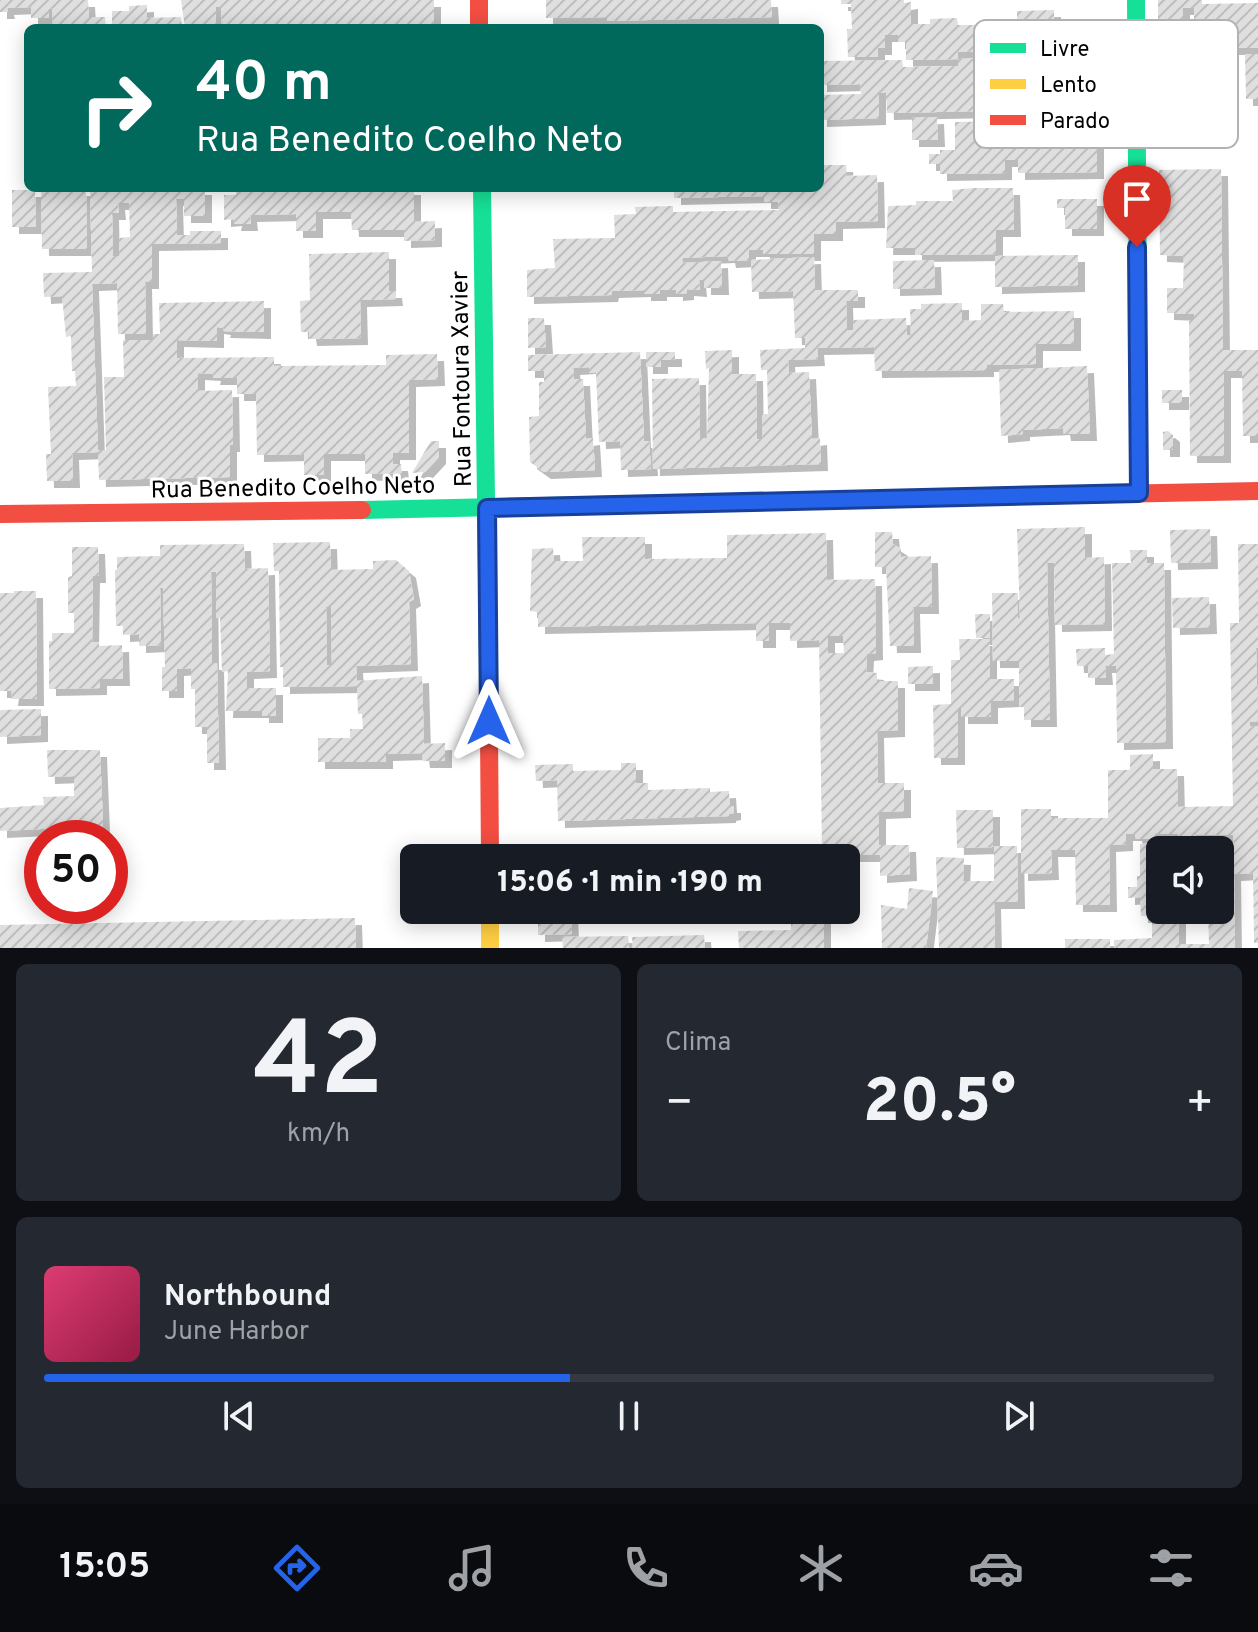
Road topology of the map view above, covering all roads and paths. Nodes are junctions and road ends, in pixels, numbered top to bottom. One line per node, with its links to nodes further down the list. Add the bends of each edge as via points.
1 (479, 0): 4 (street)
2 (1136, 0): 3 (street)
3 (1136, 20)
4 (479, 24)
5 (1137, 148): 8 (street)
6 (482, 192): 9 (street, Rua Fontoura Xavier)
7 (1258, 491): 8 (street, Rua Benedito Coelho Neto)
8 (1139, 493): 9 (street, Rua Benedito Coelho Neto)
9 (487, 508): 10 (street, Rua Benedito Coelho Neto); 11 (street, Rua Fontoura Xavier)
10 (0, 514)
11 (490, 844)
12 (490, 924): 13 (street)
13 (490, 948)

